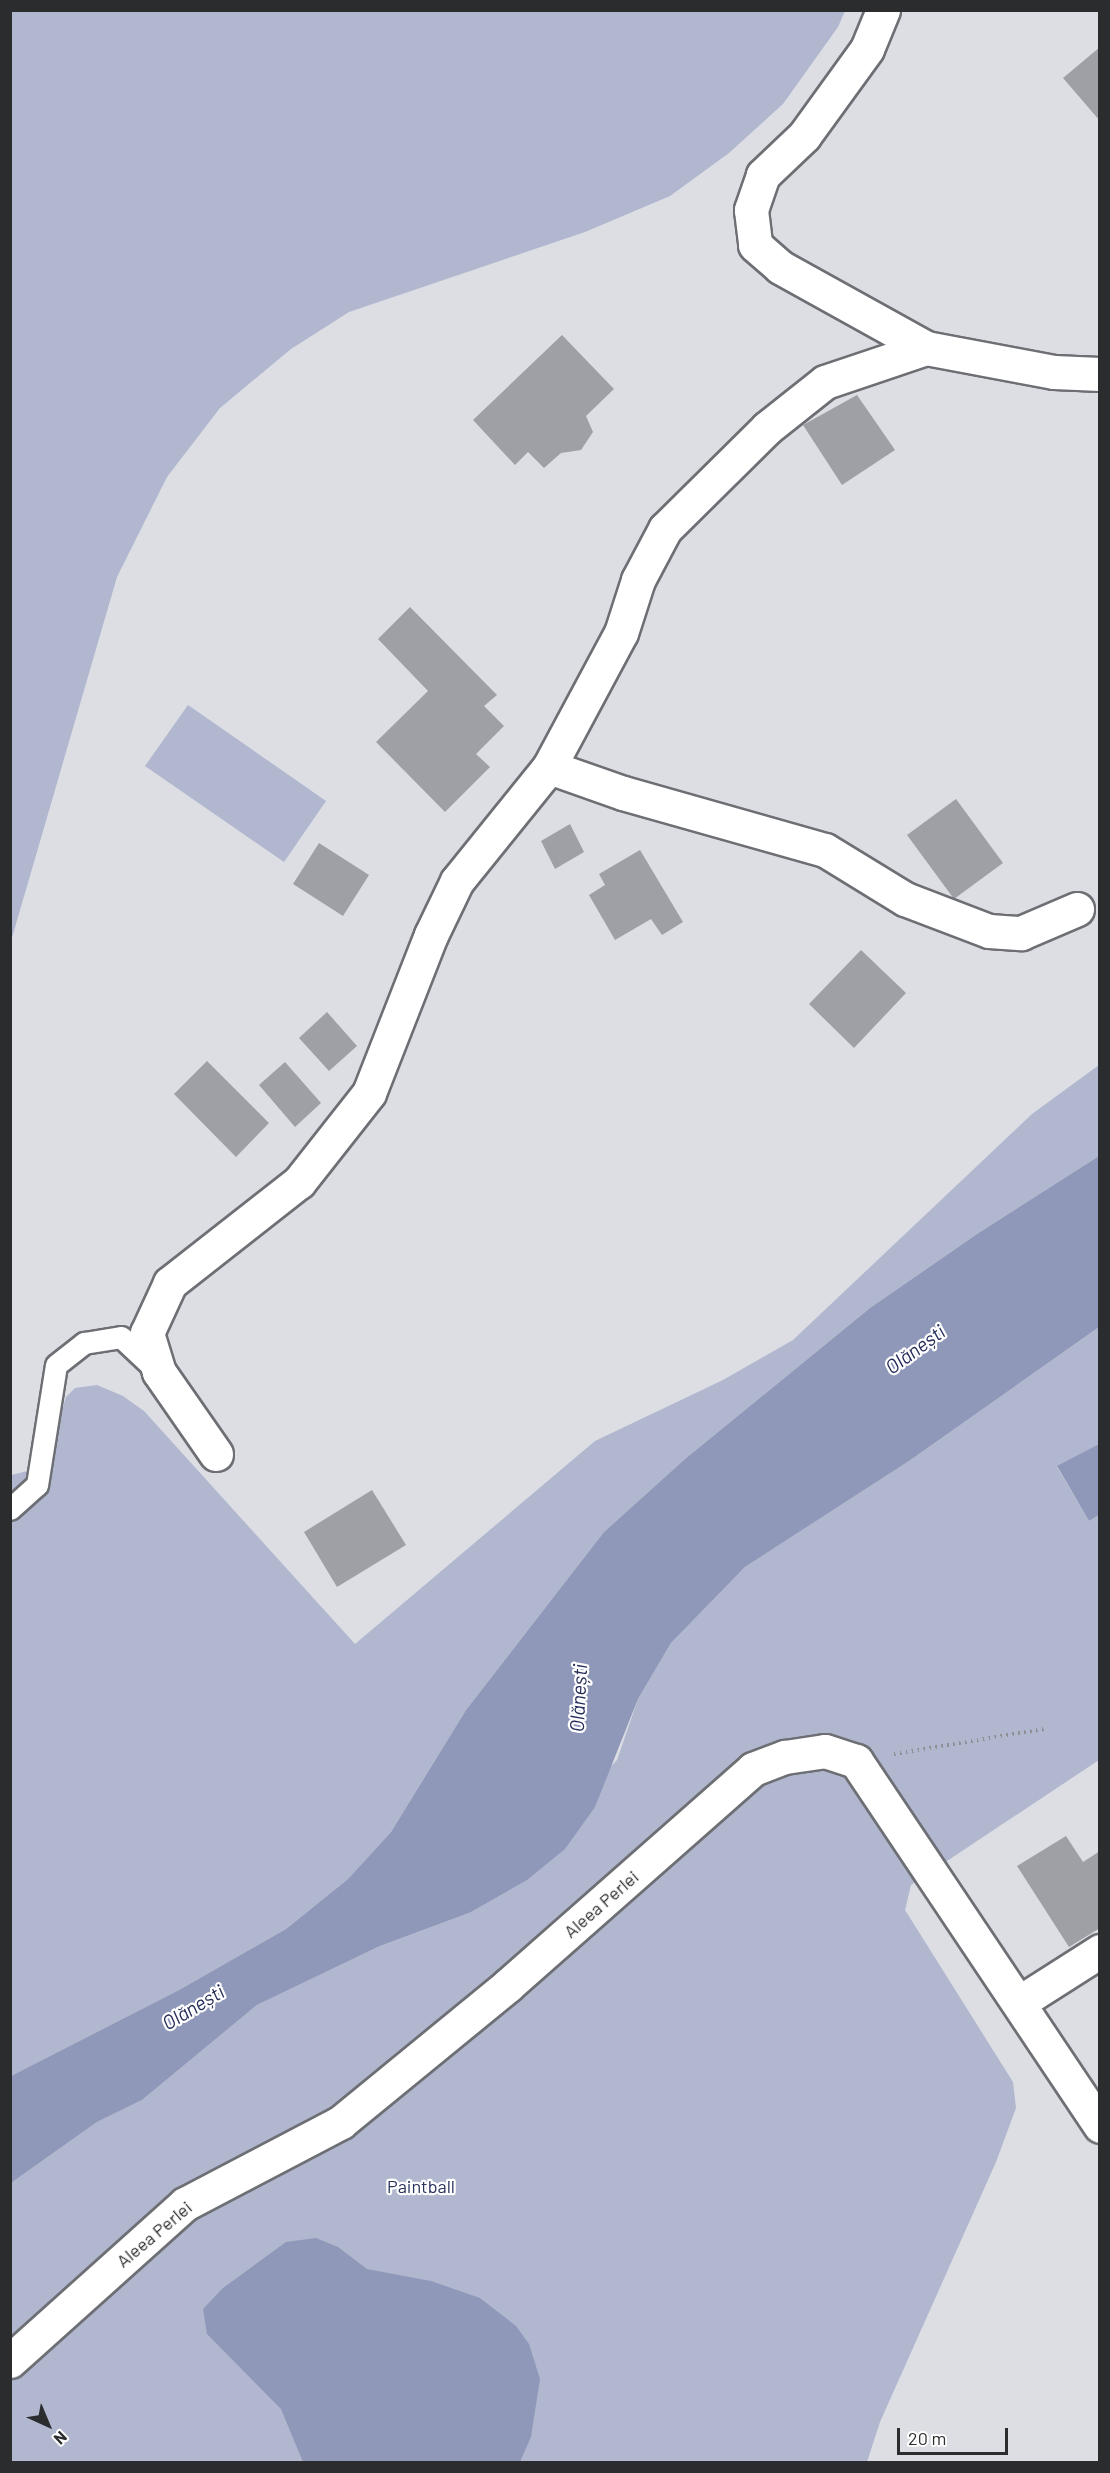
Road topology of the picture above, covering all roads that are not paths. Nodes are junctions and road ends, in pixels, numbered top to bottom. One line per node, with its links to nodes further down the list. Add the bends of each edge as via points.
1 (883, 10): 2 (street, via 867,49 811,126 763,175 751,210 755,245 780,267)
2 (926, 348): 3 (street, via 1054,372); 4 (street, via 825,382 767,428 665,529 638,580 621,633)
3 (1100, 374)
4 (549, 767): 5 (street, via 623,793 825,850 905,899 989,931 1021,933); 6 (street, via 457,881 431,935 369,1093 298,1182 170,1283 147,1333)
5 (1077, 909)
6 (159, 1372): 7 (street); 8 (lane, via 121,1337 84,1343 56,1365 36,1485)
7 (216, 1454)
8 (10, 1509)
9 (1100, 1951): 10 (street)
10 (1020, 2002): 11 (street); 12 (street, Aleea Perlei, via 856,1761 825,1750 753,1769 507,1986 341,2122 185,2204)
11 (1100, 2126)
12 (10, 2361)

